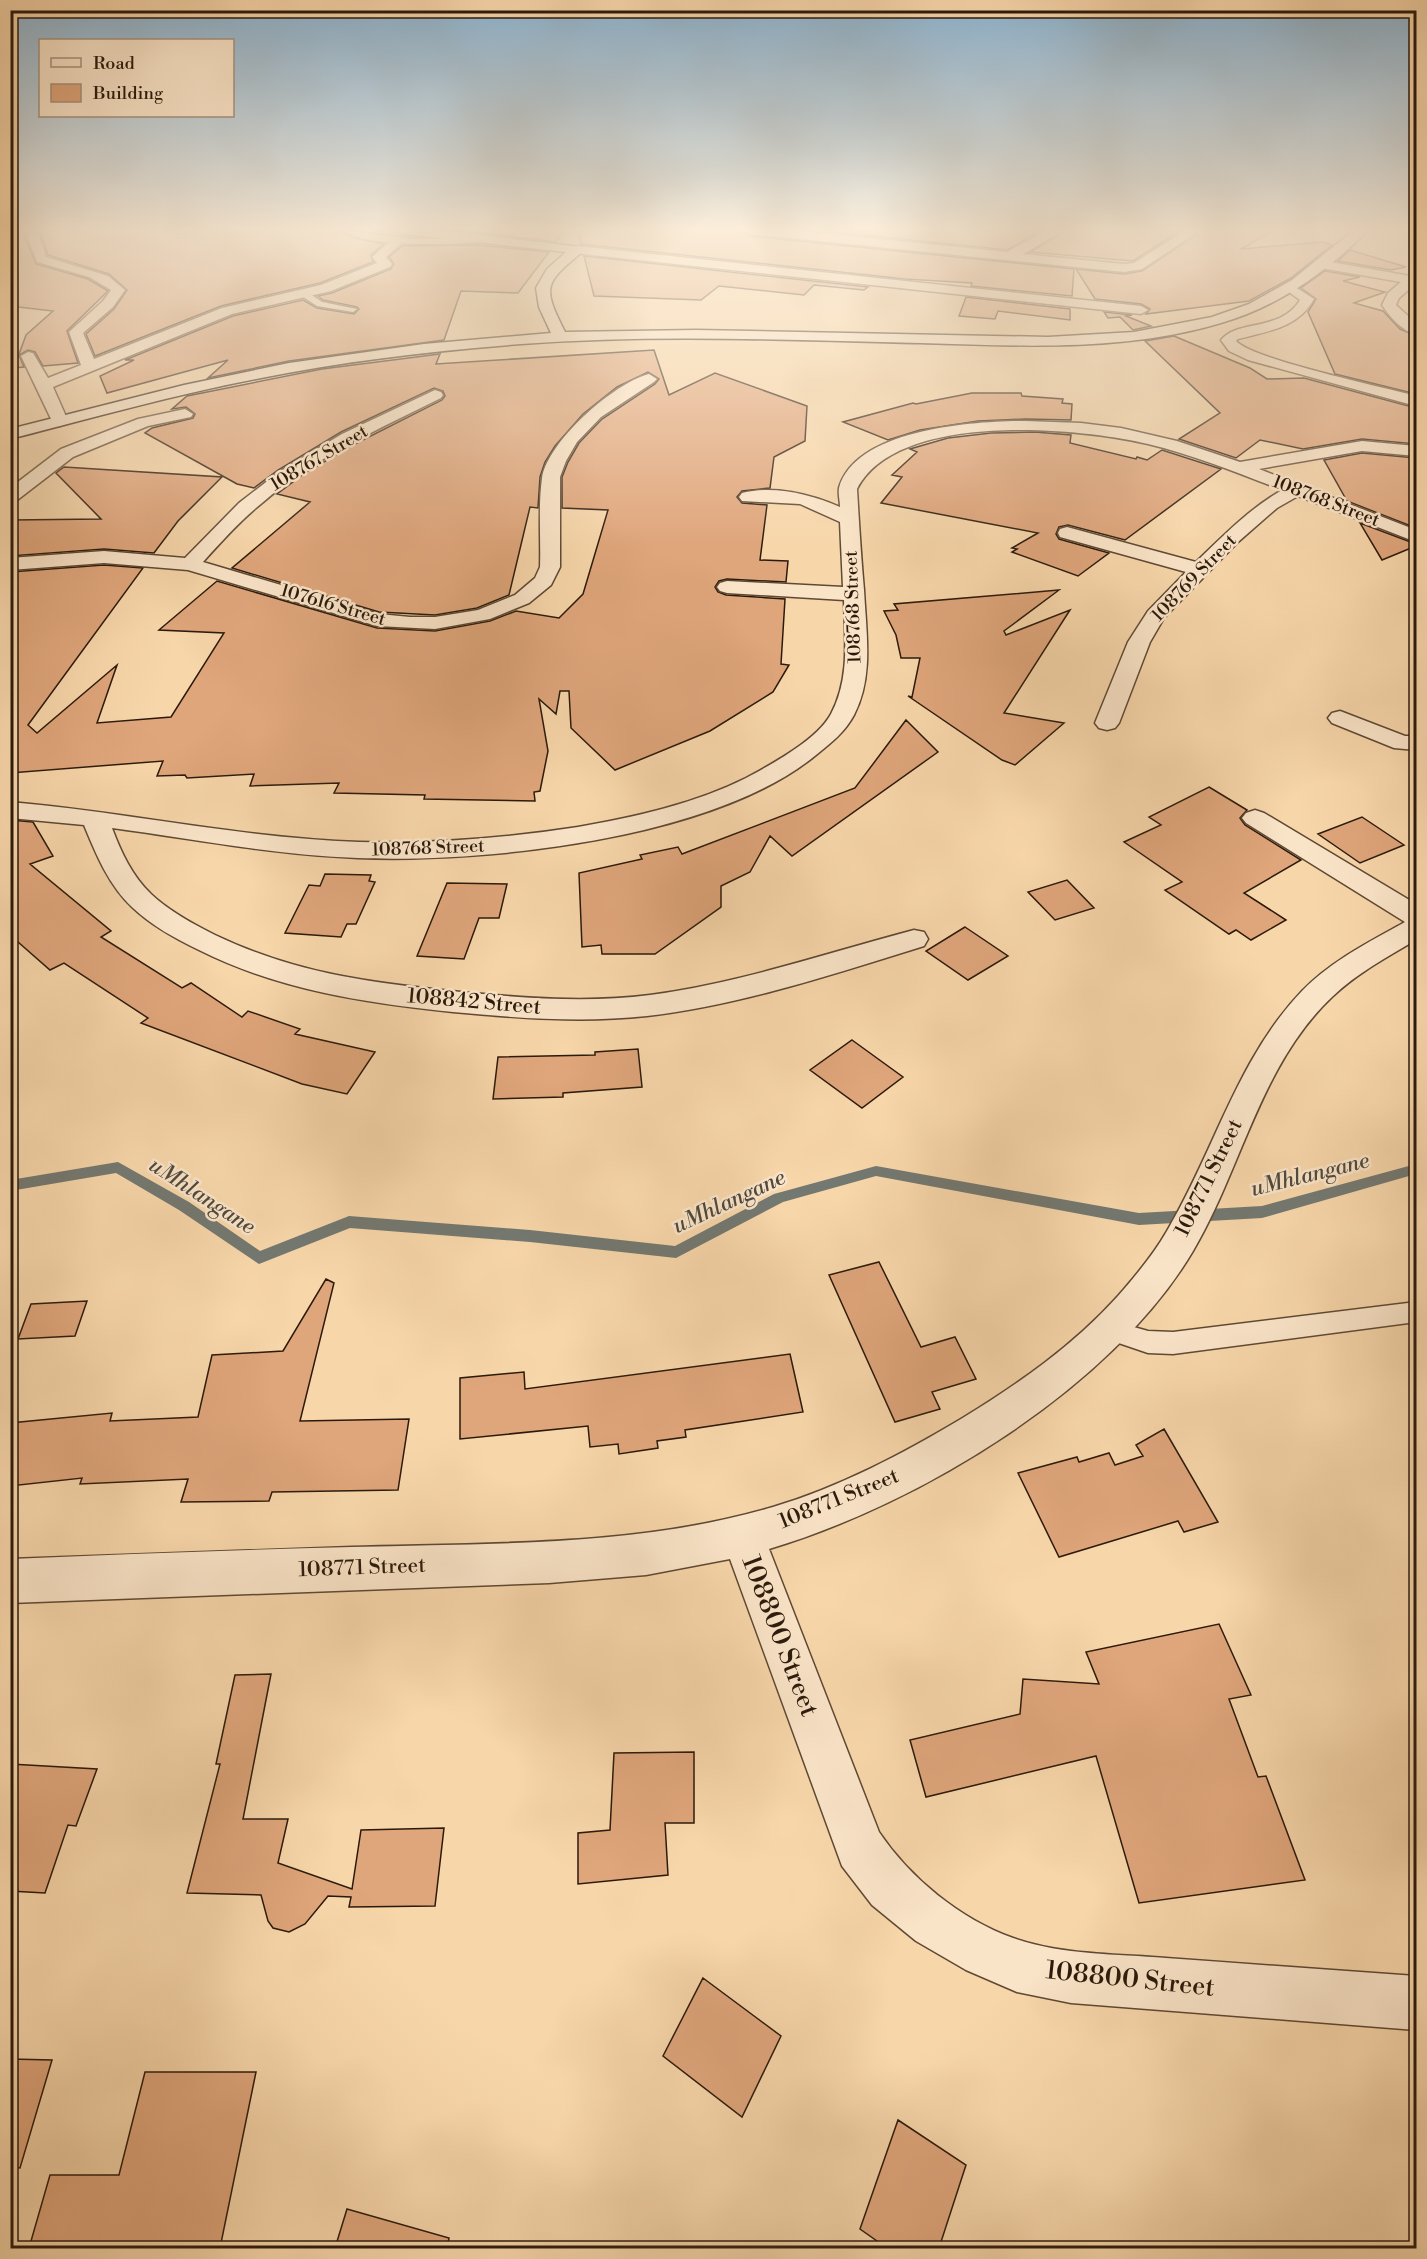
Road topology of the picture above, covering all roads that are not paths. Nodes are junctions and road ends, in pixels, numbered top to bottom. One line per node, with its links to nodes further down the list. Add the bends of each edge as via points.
1 (77, 335): 9 (street)
2 (168, 335): 9 (street)
3 (622, 335): 7 (street)
4 (748, 335): 5 (street, via 977,340)
5 (1119, 335)
6 (1235, 335): 13 (street, via 1228,340 1245,354)
7 (561, 337): 15 (street, via 429,349 289,368)
8 (28, 356): 11 (street)
9 (90, 368): 11 (street)
10 (649, 379): 26 (street, 107616 Street, via 595,414 562,450 551,477 549,571 539,587 511,605 454,621 392,622)
11 (44, 386): 15 (street)
12 (435, 395): 26 (street, 108767 Street, via 285,476 258,496)
13 (1416, 401)
14 (185, 414): 20 (street, via 144,422 67,453)
15 (60, 421): 16 (street)
16 (10, 434)
17 (1416, 451): 18 (street, via 1362,446)
18 (1238, 467): 19 (street, 108768 Street); 22 (street, 108768 Street, via 1156,440 1102,430 1014,426 954,429 892,447 864,466 848,489)
19 (1296, 490): 24 (street, 108768 Street); 27 (street, 108769 Street, via 1271,504)
20 (10, 497)
21 (748, 497): 22 (street, via 784,496 814,501)
22 (849, 519): 29 (street, 108768 Street)
23 (1067, 533): 27 (street)
24 (1416, 536)
25 (10, 564): 26 (street, 107616 Street, via 90,557)
26 (190, 564)
27 (1199, 569): 31 (street, 108769 Street, via 1155,615 1139,642)
28 (727, 587): 29 (street)
29 (854, 594): 35 (street, 108768 Street, via 855,680 843,714 831,732 771,776 689,809 640,823 538,841 420,851 358,850)
30 (1340, 718): 32 (street, via 1402,743)
31 (1107, 723)
32 (1416, 743)
33 (10, 810): 35 (street, 108768 Street)
34 (1255, 818): 36 (street)
35 (95, 819): 38 (street, 108842 Street, via 113,863 135,894 160,915 233,957 281,975 352,991 512,1007 620,1008 676,1002 795,975)
36 (1416, 916)
37 (1416, 928): 40 (street, 108771 Street, via 1348,969 1314,996 1279,1039 1255,1081 1187,1229 1172,1254)
38 (914, 939)
39 (1416, 1312): 40 (lane, via 1173,1343 1148,1342)
40 (1108, 1330): 41 (street, 108771 Street, via 1044,1385 941,1453 858,1495)
41 (743, 1535): 42 (street, 108771 Street, via 675,1549 566,1562); 43 (street, 108800 Street, via 860,1848 880,1876 947,1930 1000,1959 1071,1977)
42 (10, 1581)
43 (1416, 2003)

